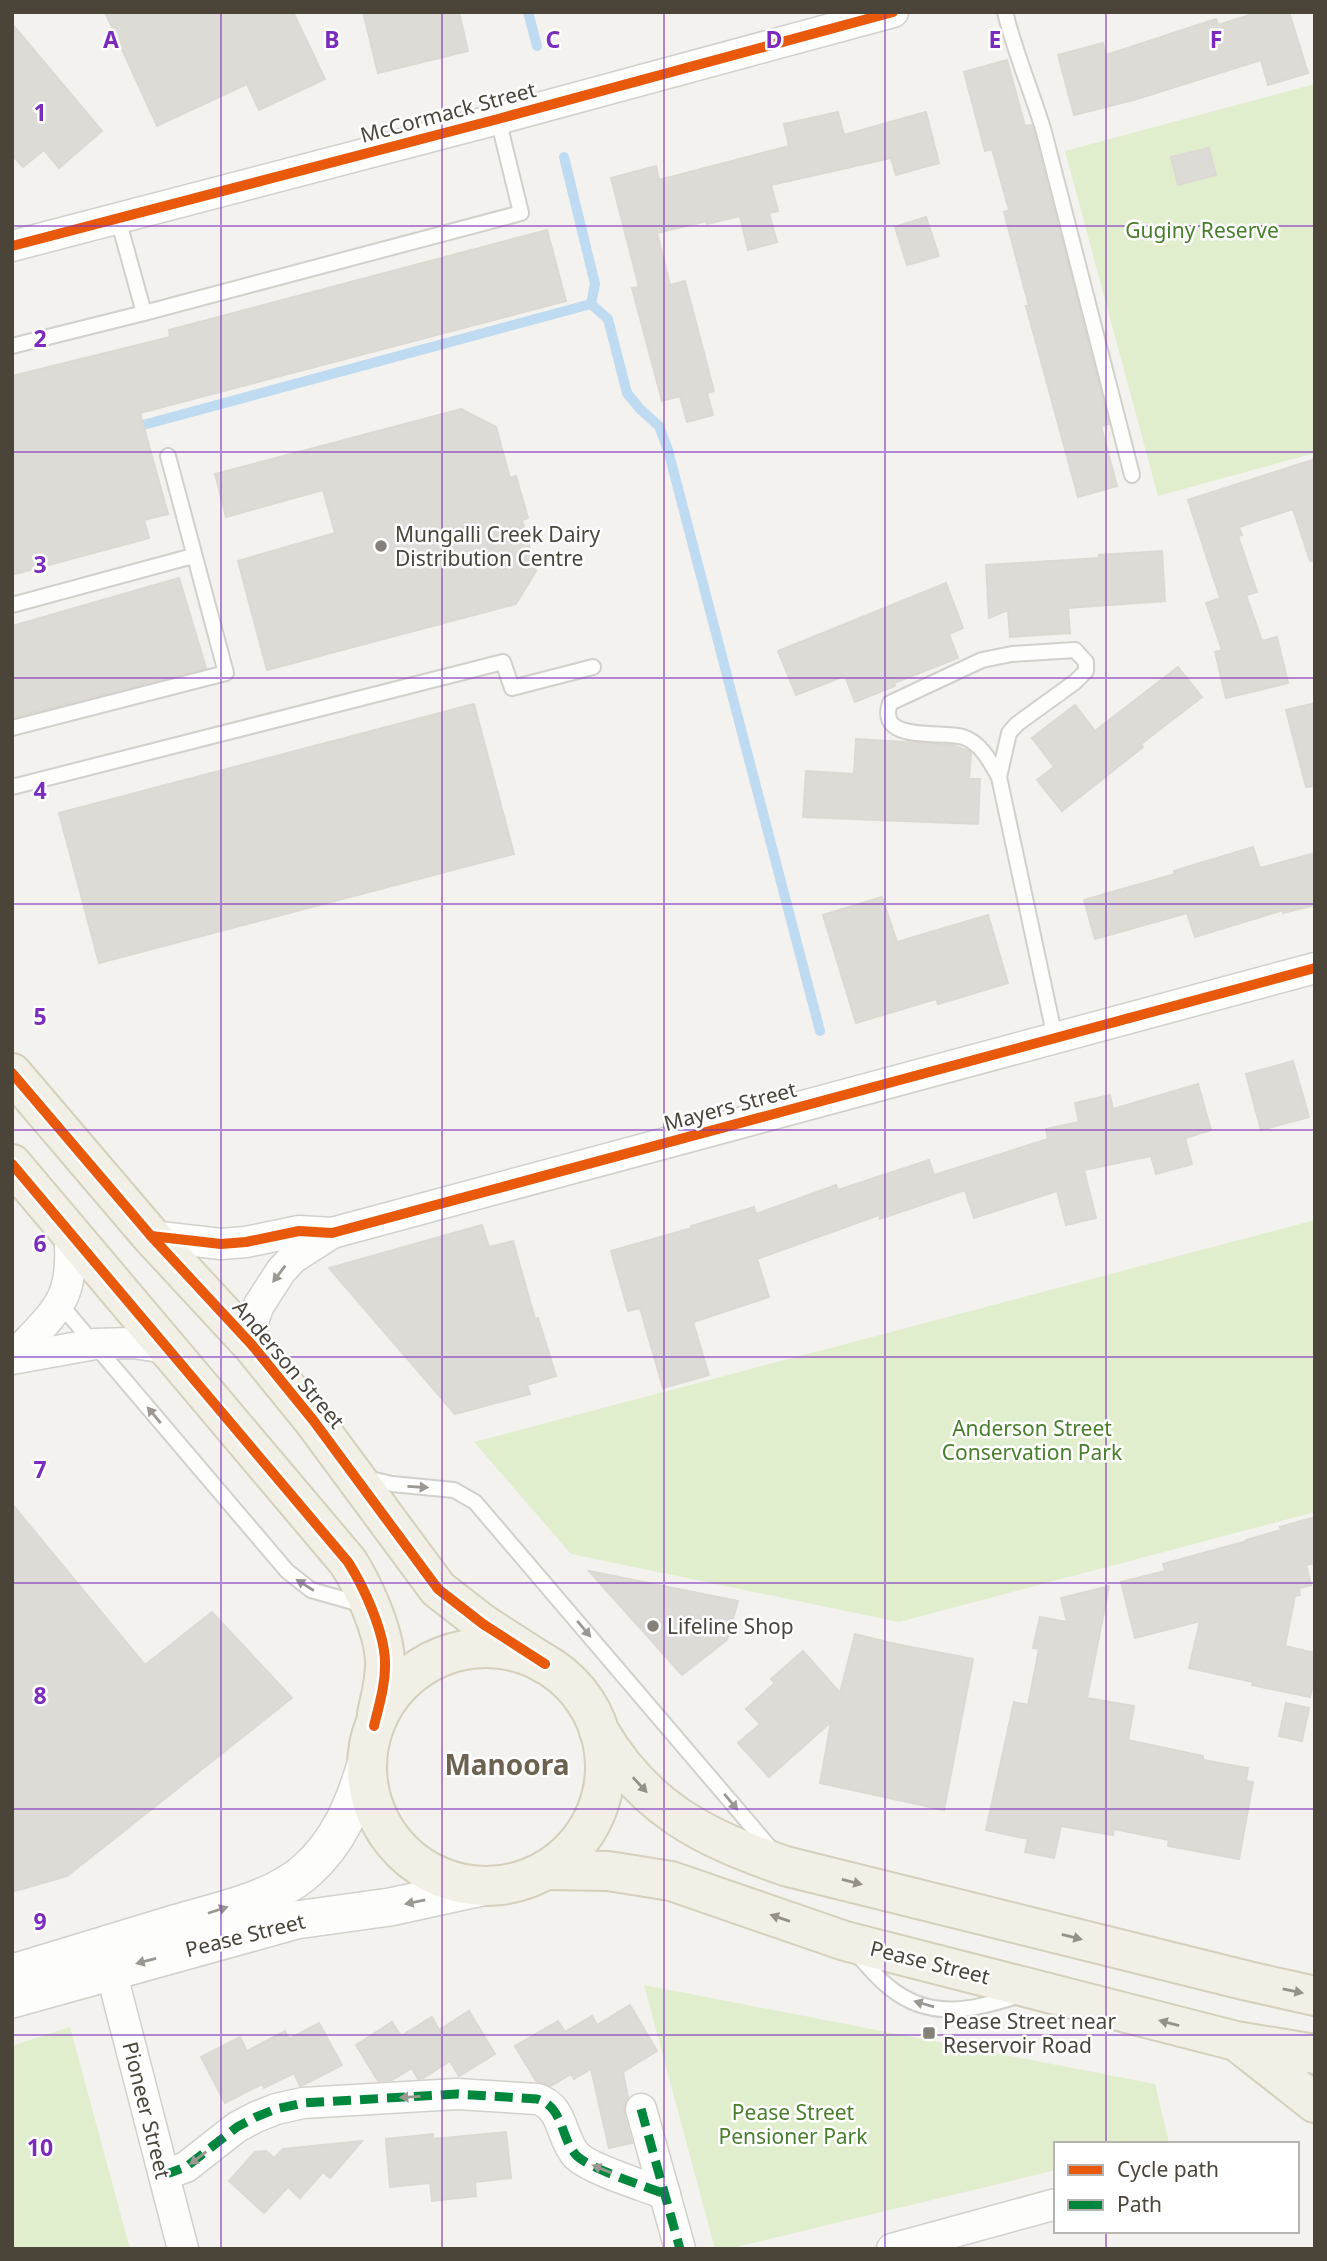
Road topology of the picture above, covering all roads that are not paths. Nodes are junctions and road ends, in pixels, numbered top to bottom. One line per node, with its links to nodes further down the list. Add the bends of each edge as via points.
1 (893, 12): 3 (street, McCormack Street)
2 (1005, 12): 9 (lane, via 1044,132)
3 (498, 119): 4 (street, McCormack Street); 6 (lane, via 522,213)
4 (118, 219): 5 (street, McCormack Street); 6 (lane)
5 (12, 246)
6 (144, 313): 7 (lane)
7 (12, 345)
8 (168, 456): 10 (lane)
9 (1132, 475)
10 (193, 556): 11 (lane); 13 (lane, via 226,673)
11 (12, 605)
12 (593, 667): 15 (lane, via 512,688 503,662)
13 (12, 728)
14 (999, 777): 14 (lane, via 979,746 961,736 904,733 896,728 890,703 982,660 1075,650 1086,662 1086,671 1009,733); 17 (lane)
15 (12, 787)
16 (1315, 968): 17 (street, Mayers Street)
17 (1055, 1038): 21 (street, Mayers Street)
18 (12, 1073): 22 (main road, Anderson Street)
19 (12, 1164): 20 (main road)
20 (69, 1231): 23 (street, via 70,1278); 26 (main road)
21 (332, 1233): 22 (street, Mayers Street, via 299,1231 220,1244); 25 (street, Mayers Street, one-way to 25, via 281,1271 259,1305 252,1324)
22 (151, 1236): 25 (main road, Anderson Street)
23 (60, 1304): 24 (lane); 27 (street)
24 (94, 1344): 26 (street); 27 (street); 29 (lane, one-way to 24, via 311,1590 287,1571)
25 (252, 1345): 28 (main road, Anderson Street)
26 (167, 1348): 29 (main road, via 342,1553)
27 (12, 1359)
28 (352, 1472): 30 (main road, Anderson Street, via 438,1589 483,1625); 33 (lane, one-way to 33, via 392,1484 454,1490 475,1503)
29 (369, 1606): 32 (main road, via 385,1661)
30 (545, 1664): 31 (main road, via 579,1692); 32 (main road, via 496,1648 474,1648 431,1660 407,1677 387,1700)
31 (599, 1731): 33 (main road, one-way to 33, via 634,1780 663,1806 721,1842); 34 (main road, via 605,1762 597,1809 572,1850)
32 (370, 1744): 35 (main road, via 371,1799 398,1848 428,1871); 36 (street, Pease Street, one-way to 32, via 294,1880 344,1824 357,1796)
33 (785, 1866): 38 (main road, one-way to 38)
34 (547, 1870): 35 (main road, via 509,1884); 40 (main road, Pease Street, one-way to 34, via 845,1941 671,1881 618,1872)
35 (482, 1887): 36 (street, Pease Street, one-way to 36)
36 (108, 1958): 37 (street, Pease Street); 39 (street, Pease Street); 44 (street, Pioneer Street)
37 (12, 1973)
38 (1315, 1996)
39 (12, 2000)
40 (1236, 2040): 41 (main road, Pease Street); 42 (main road)
41 (1315, 2054)
42 (1315, 2103)
43 (641, 2109): 45 (street)
44 (164, 2175): 45 (street, one-way to 44, via 577,2157 546,2102 457,2094 303,2103 276,2109 237,2127 186,2168); 47 (street, Pioneer Street)
45 (665, 2194): 48 (street)
46 (1054, 2205): 49 (street)
47 (183, 2249)
48 (680, 2249)
49 (892, 2249)

